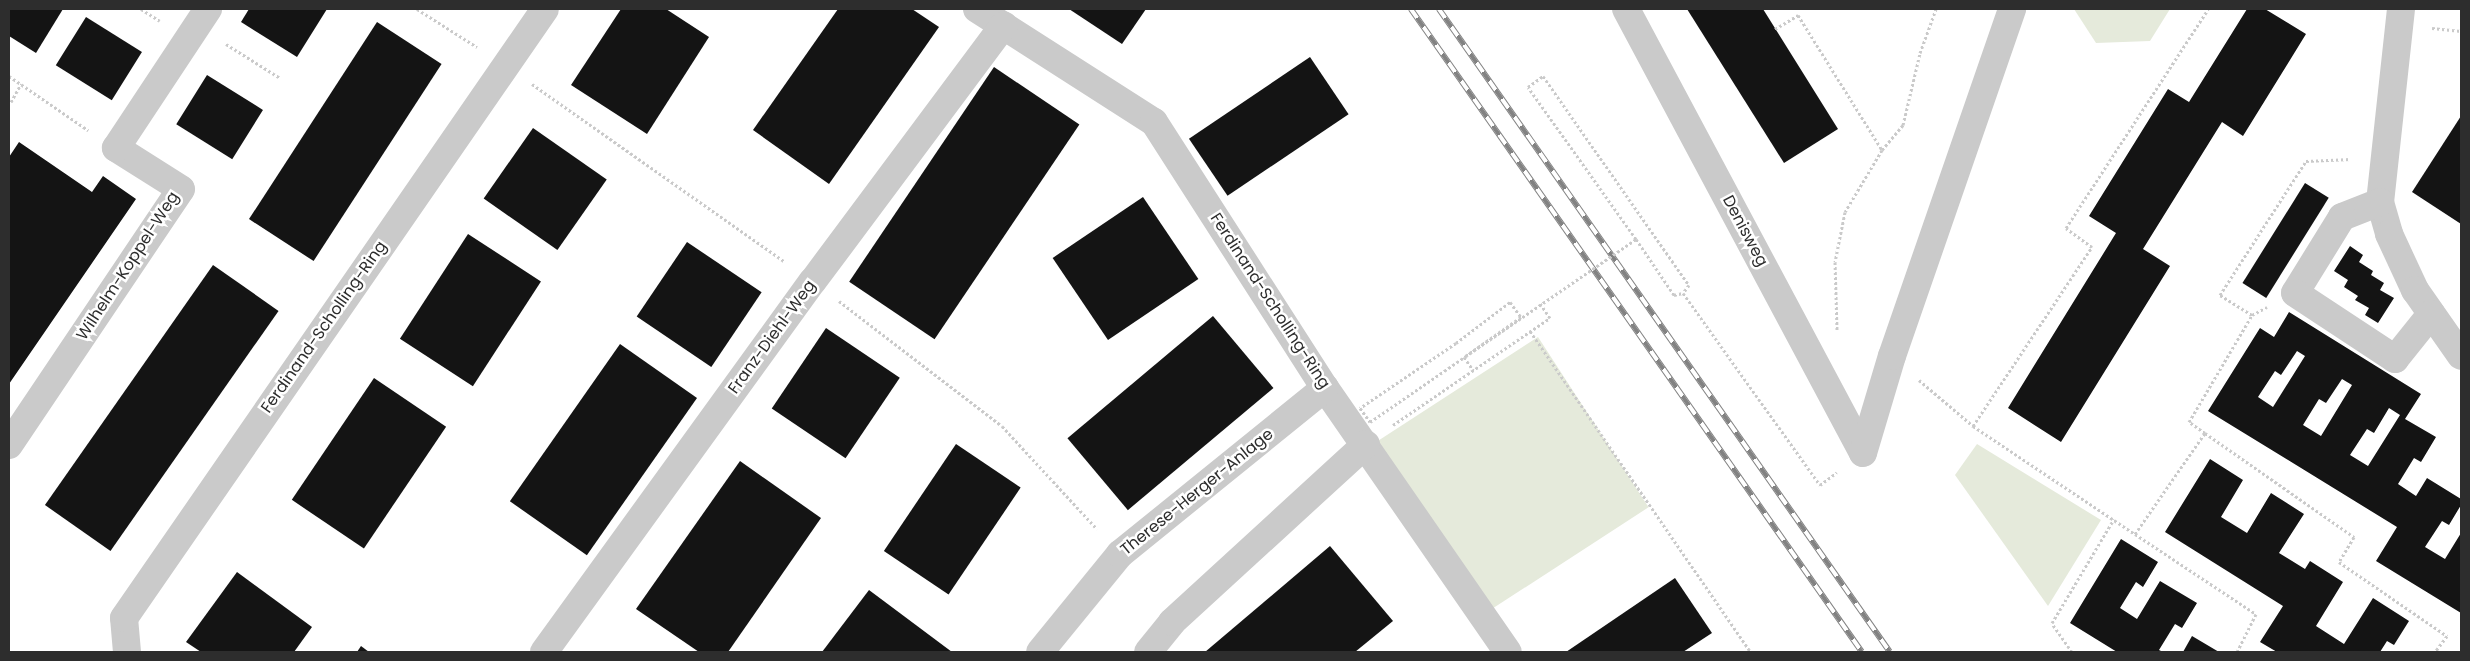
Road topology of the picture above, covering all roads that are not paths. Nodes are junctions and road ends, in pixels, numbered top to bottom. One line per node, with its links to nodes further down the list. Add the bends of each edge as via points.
1 (545, 9): 14 (street, Ferdinand-Scholling-Ring, via 124,618)
2 (977, 9): 7 (street, Ferdinand-Scholling-Ring)
3 (1626, 9): 4 (street, Denisweg, via 1863,453 1892,356)
4 (2012, 9)
5 (2401, 9): 8 (street)
6 (203, 17): 13 (street, Wilhelm-Koppel-Weg, via 116,148 181,189)
7 (1004, 25): 11 (street, Ferdinand-Scholling-Ring, via 1154,122); 15 (street, Franz-Diehl-Weg, via 813,281)
8 (2380, 202): 9 (street, via 2401,263); 9 (street, via 2342,217 2295,293 2395,359)
9 (2431, 314): 10 (street)
10 (2461, 356)
11 (1325, 388): 12 (street, Ferdinand-Scholling-Ring); 16 (street, Therese-Herger-Anlage, via 1120,554)
12 (1366, 444): 17 (street, via 1172,622); 18 (street, Ferdinand-Scholling-Ring)
13 (9, 445)
14 (127, 652)
15 (544, 652)
16 (1040, 652)
17 (1148, 652)
18 (1508, 652)

